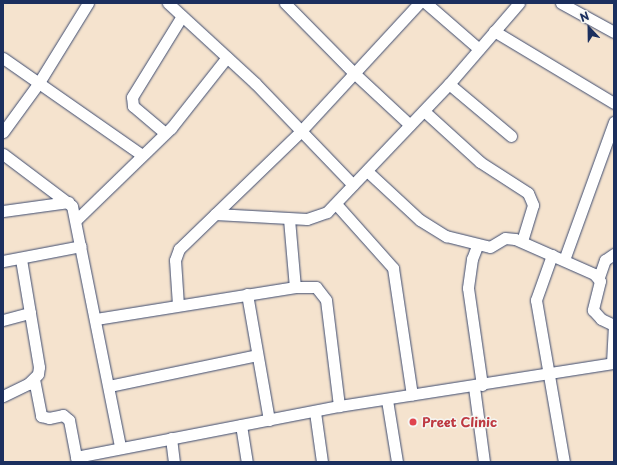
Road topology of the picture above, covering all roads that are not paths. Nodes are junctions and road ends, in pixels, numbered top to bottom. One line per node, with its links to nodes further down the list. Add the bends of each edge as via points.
1 (88, 3): 15 (street)
2 (168, 3): 8 (street)
3 (285, 3): 14 (street)
4 (419, 3): 14 (street)
5 (426, 3): 11 (street)
6 (519, 3): 9 (street)
7 (561, 3): 10 (street)
8 (182, 16): 12 (street); 23 (street, via 132,97 133,106)
9 (494, 31): 11 (street); 17 (street)
10 (614, 32)
11 (478, 49): 16 (street)
12 (226, 57): 22 (street); 23 (street, via 192,104)
13 (3, 58): 15 (street)
14 (354, 73): 20 (street); 22 (street)
15 (38, 84): 21 (street); 26 (street)
16 (450, 84): 18 (street); 24 (street)
17 (614, 103)
18 (424, 111): 20 (street); 35 (street, via 480,162 528,193 533,205)
19 (614, 122): 41 (street)
20 (410, 125): 27 (street)
21 (3, 132)
22 (300, 132): 28 (street); 32 (street)
23 (165, 133): 26 (street)
24 (511, 136)
25 (3, 154): 29 (street)
26 (142, 155): 34 (street)
27 (367, 170): 28 (street); 37 (street, via 432,230)
28 (353, 185): 30 (street)
29 (68, 202): 31 (street); 34 (street)
30 (336, 204): 33 (street, via 318,217); 57 (street, via 393,268)
31 (3, 211)
32 (215, 214): 33 (street); 46 (street, via 179,249 175,260)
33 (289, 219): 44 (street)
34 (76, 220): 36 (street)
35 (522, 241): 37 (street, via 509,238 494,247); 39 (street)
36 (81, 246): 40 (street); 48 (street)
37 (478, 246): 56 (street, via 472,259 468,288)
38 (614, 254): 43 (street, via 605,260)
39 (552, 255): 41 (street); 53 (street, via 536,300)
40 (21, 259): 42 (street); 47 (street)
41 (564, 260): 43 (street)
42 (3, 261)
43 (599, 277): 50 (street, via 593,310 600,320)
44 (295, 287): 45 (street); 60 (street, via 316,287 326,300)
45 (247, 294): 46 (street); 51 (street)
46 (178, 306): 48 (street)
47 (30, 313): 49 (street); 54 (street, via 39,367)
48 (96, 319): 55 (street)
49 (3, 320)
50 (614, 326): 52 (street)
51 (257, 355): 55 (street); 62 (street)
52 (613, 363): 53 (street)
53 (549, 374): 56 (street); 72 (street)
54 (34, 379): 58 (street); 66 (street, via 39,414 43,418 63,415 68,418)
55 (109, 386): 65 (street)
56 (478, 386): 57 (street); 71 (street)
57 (412, 395): 59 (street)
58 (3, 396)
59 (387, 400): 60 (street); 70 (street)
60 (339, 406): 61 (street)
61 (315, 412): 62 (street); 69 (street)
62 (269, 420): 63 (street)
63 (241, 425): 64 (street); 68 (street)
64 (171, 438): 65 (street); 67 (street)
65 (120, 447): 66 (street)
66 (76, 460)
67 (174, 462)
68 (247, 462)
69 (322, 462)
70 (397, 462)
71 (484, 462)
72 (564, 462)

